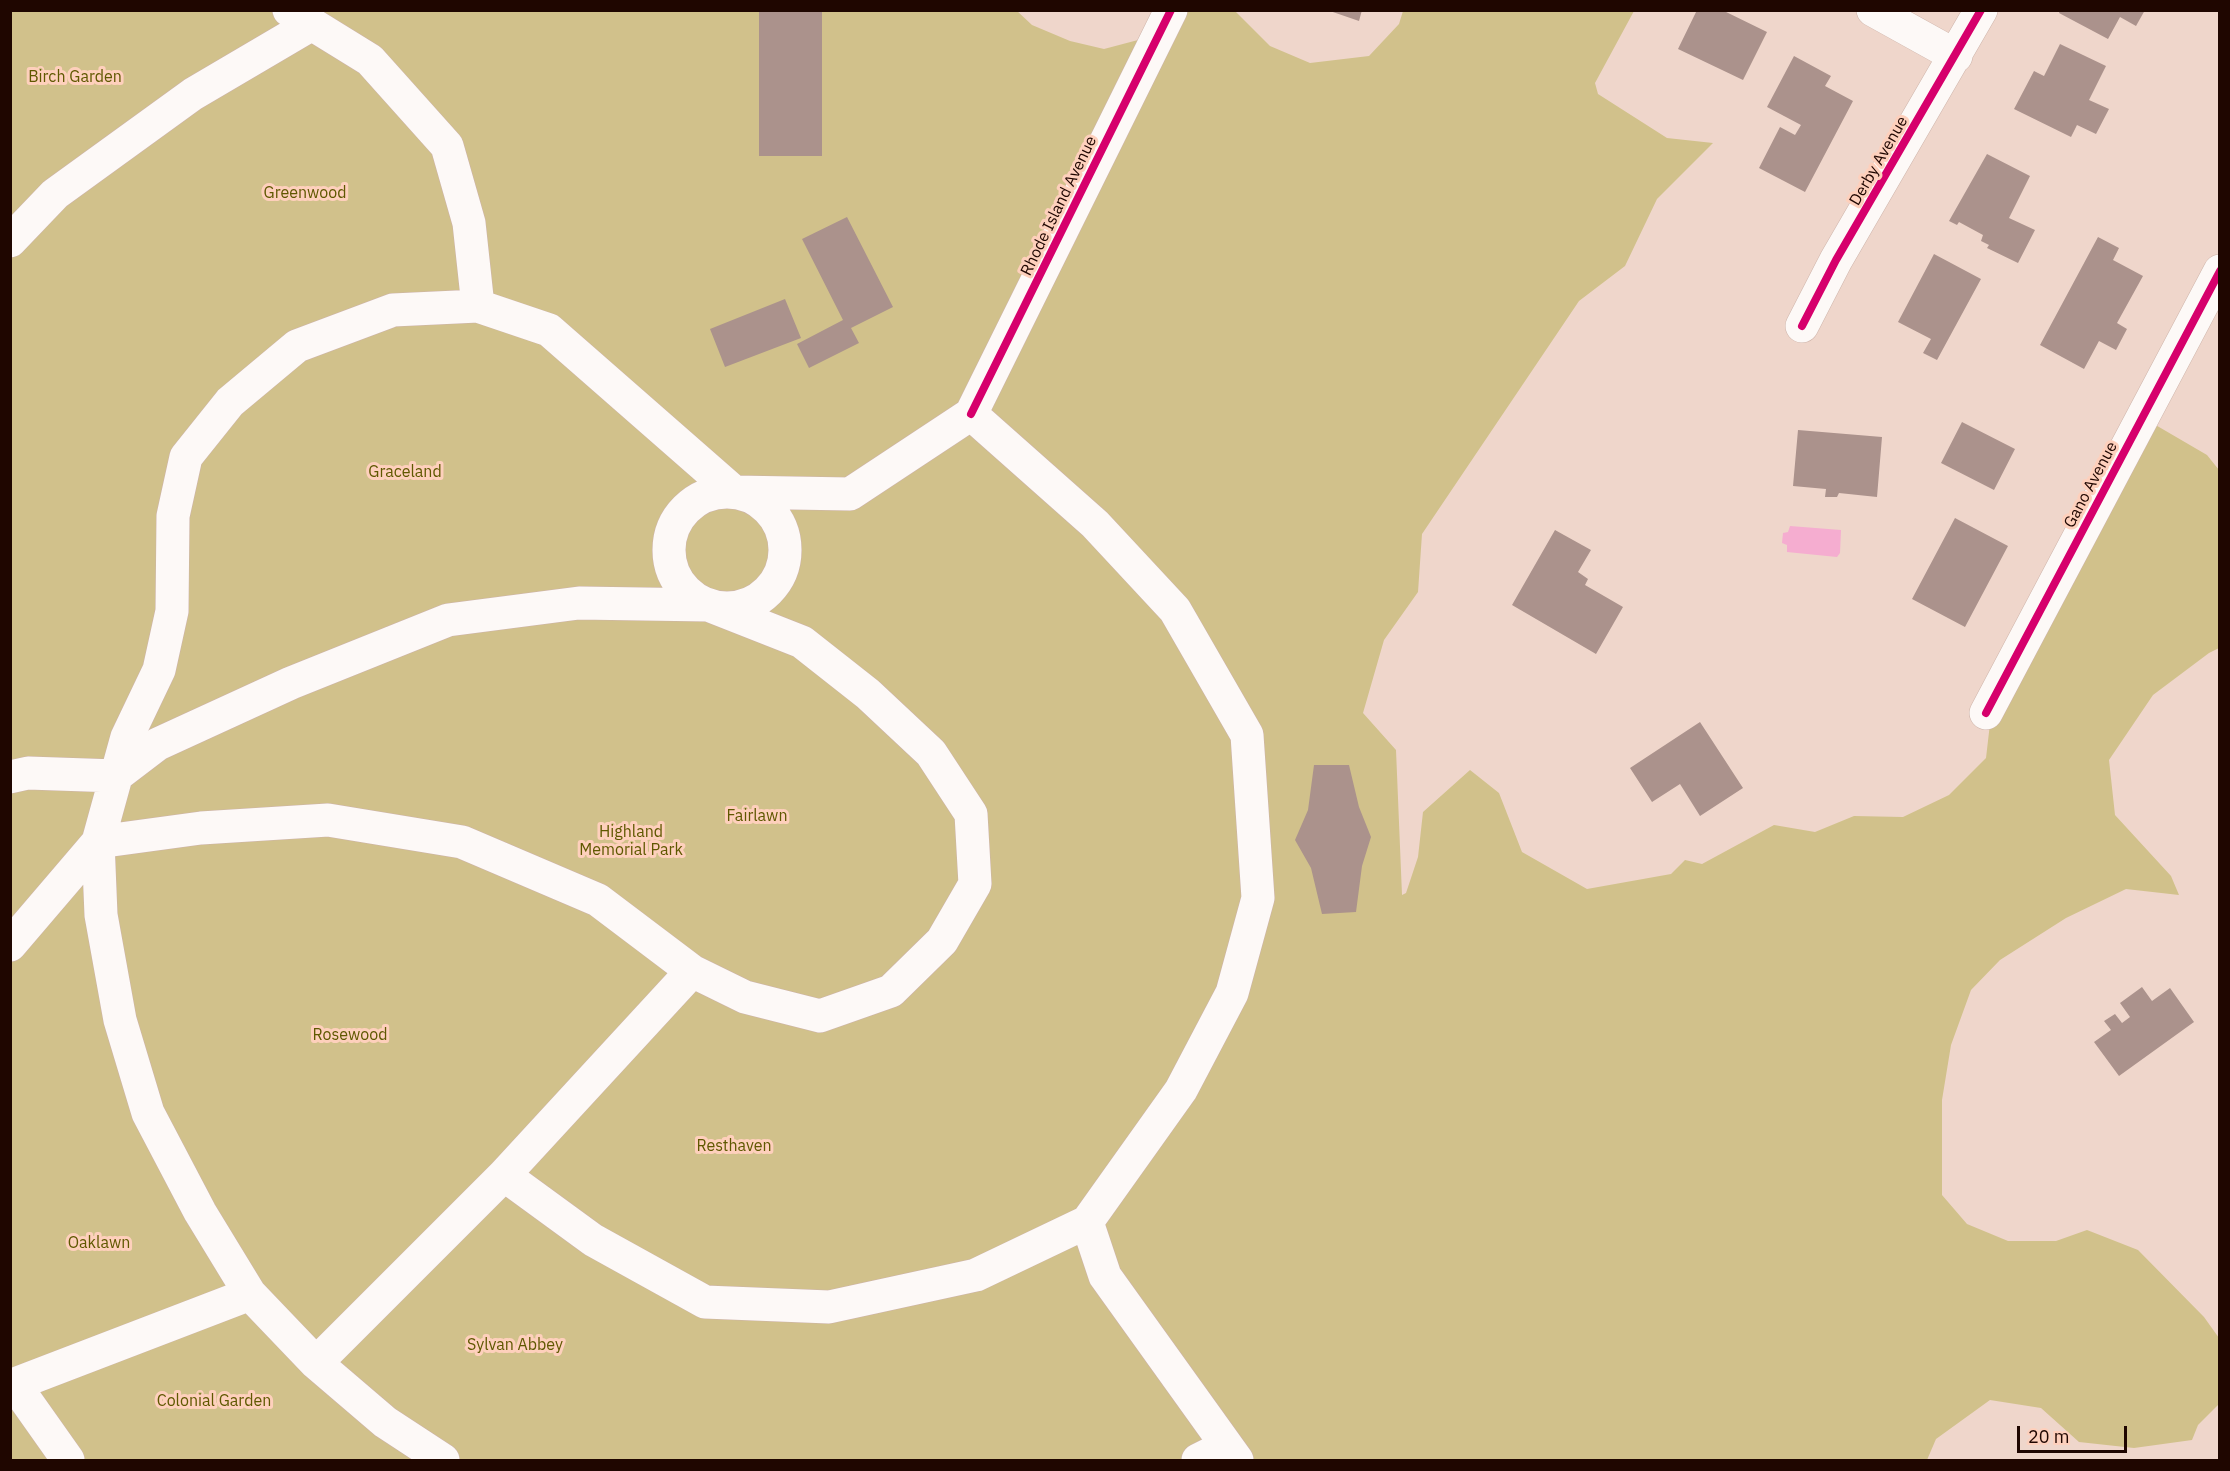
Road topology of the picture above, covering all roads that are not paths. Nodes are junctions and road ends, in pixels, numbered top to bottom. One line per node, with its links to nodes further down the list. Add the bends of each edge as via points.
1 (1171, 10): 10 (street, Rhode Island Avenue)
2 (1873, 10): 5 (street)
3 (1981, 10): 5 (street, Derby Avenue)
4 (301, 17): 6 (street, via 55,194); 8 (street, via 370,60 447,146 469,223)
5 (1956, 56): 9 (street, Derby Avenue, via 1836,260)
6 (10, 241)
7 (2220, 271): 13 (street, Gano Avenue)
8 (478, 306): 11 (street, via 549,330); 14 (street, via 393,310 297,346 231,402 186,456 173,516 172,611 159,670 127,737)
9 (1802, 326)
10 (971, 414): 11 (street, via 850,494); 20 (street, via 1095,524 1175,610 1247,735 1258,898 1232,993 1181,1090)
11 (734, 492): 12 (street, via 715,492 697,499 682,512 670,537 670,565 678,582 691,597); 12 (street, via 753,497 774,517 785,543 784,562 763,595 746,605)
12 (708, 605): 14 (street, via 579,603 448,620 291,683 168,739); 18 (street, via 802,642 868,694 931,753 971,814 975,884 942,940 891,991 820,1016 745,997)
13 (1986, 712)
14 (116, 776): 15 (street, via 28,773); 16 (street)
15 (10, 777)
16 (98, 842): 17 (street); 18 (street, via 201,828 328,819 462,842 598,900); 21 (street, via 101,915 116,997 148,1113 200,1212)
17 (10, 945)
18 (692, 971): 19 (street)
19 (504, 1174): 20 (street, via 593,1240 705,1302 829,1306 976,1275); 22 (street)
20 (1087, 1222): 24 (street, via 1106,1276)
21 (250, 1294): 22 (street); 23 (street)
22 (316, 1363): 26 (street, via 385,1422)
23 (13, 1385): 25 (street)
24 (1232, 1453): 27 (street)
25 (68, 1461)
26 (443, 1461)
27 (1198, 1461)

